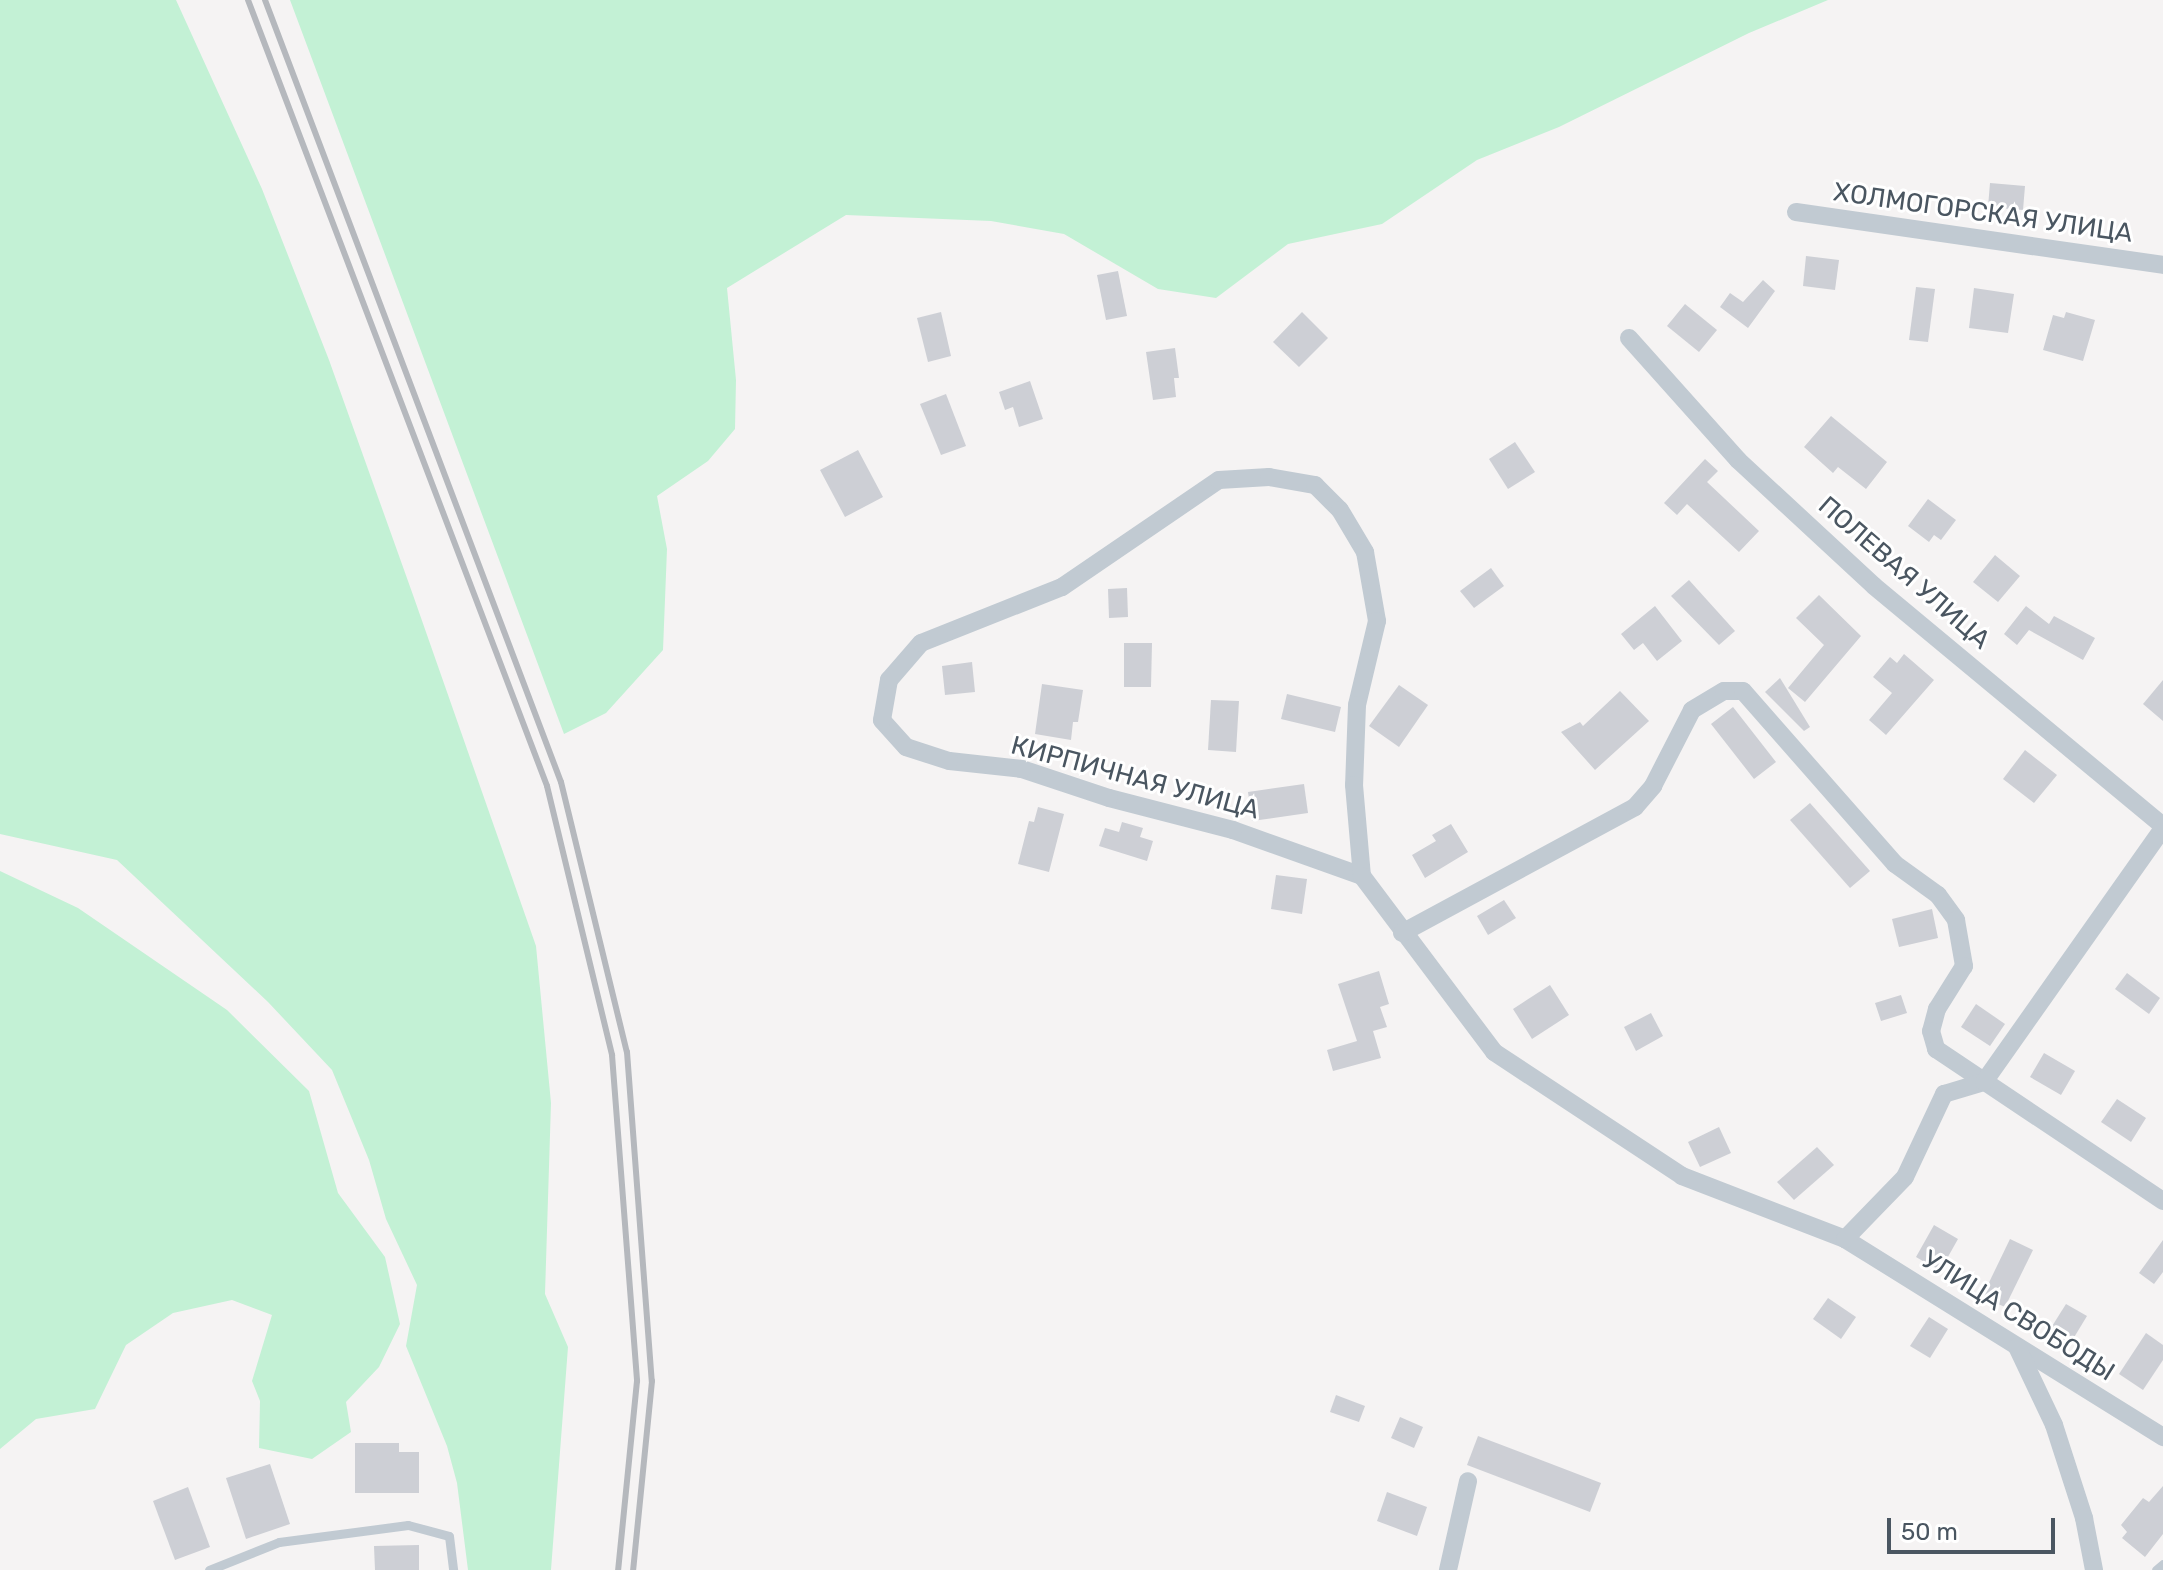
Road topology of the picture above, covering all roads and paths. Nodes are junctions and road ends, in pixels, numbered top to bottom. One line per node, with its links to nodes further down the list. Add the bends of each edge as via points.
1 (1796, 212): 2 (street, ХОЛМОГОРСКАЯ УЛИЦА)
2 (2163, 265)
3 (1629, 338): 4 (street, ПОЛЕВАЯ УЛИЦА, via 1738,460 1863,575)
4 (2163, 827): 7 (street)
5 (1362, 876): 5 (street, КИРПИЧНАЯ УЛИЦА, via 1354,785 1357,705 1377,621 1365,552 1340,510 1315,485 1269,477 1219,480 1062,587 921,643 889,680 882,720 906,747 949,761 1022,769 1233,830); 6 (street)
6 (1402, 933): 7 (street, via 1635,807 1653,786 1692,710 1724,691 1743,691 1895,864 1938,895 1956,920 1964,966 1937,1009 1931,1031 1936,1049); 9 (street, via 1494,1052 1546,1089 1682,1176)
7 (1984, 1082): 8 (street); 9 (street, via 1944,1094 1905,1177)
8 (2163, 1201)
9 (1845, 1239): 10 (street, УЛИЦА СВОБОДЫ)
10 (2016, 1345): 11 (street, УЛИЦА СВОБОДЫ); 17 (street, via 2054,1425 2084,1518)
11 (2163, 1437)
12 (1468, 1481): 16 (street)
13 (2163, 1564): 18 (lane)
14 (209, 1570): 15 (lane, via 279,1542 408,1525 449,1536)
15 (453, 1570)
16 (1448, 1570)
17 (2094, 1570)
18 (2156, 1570)

